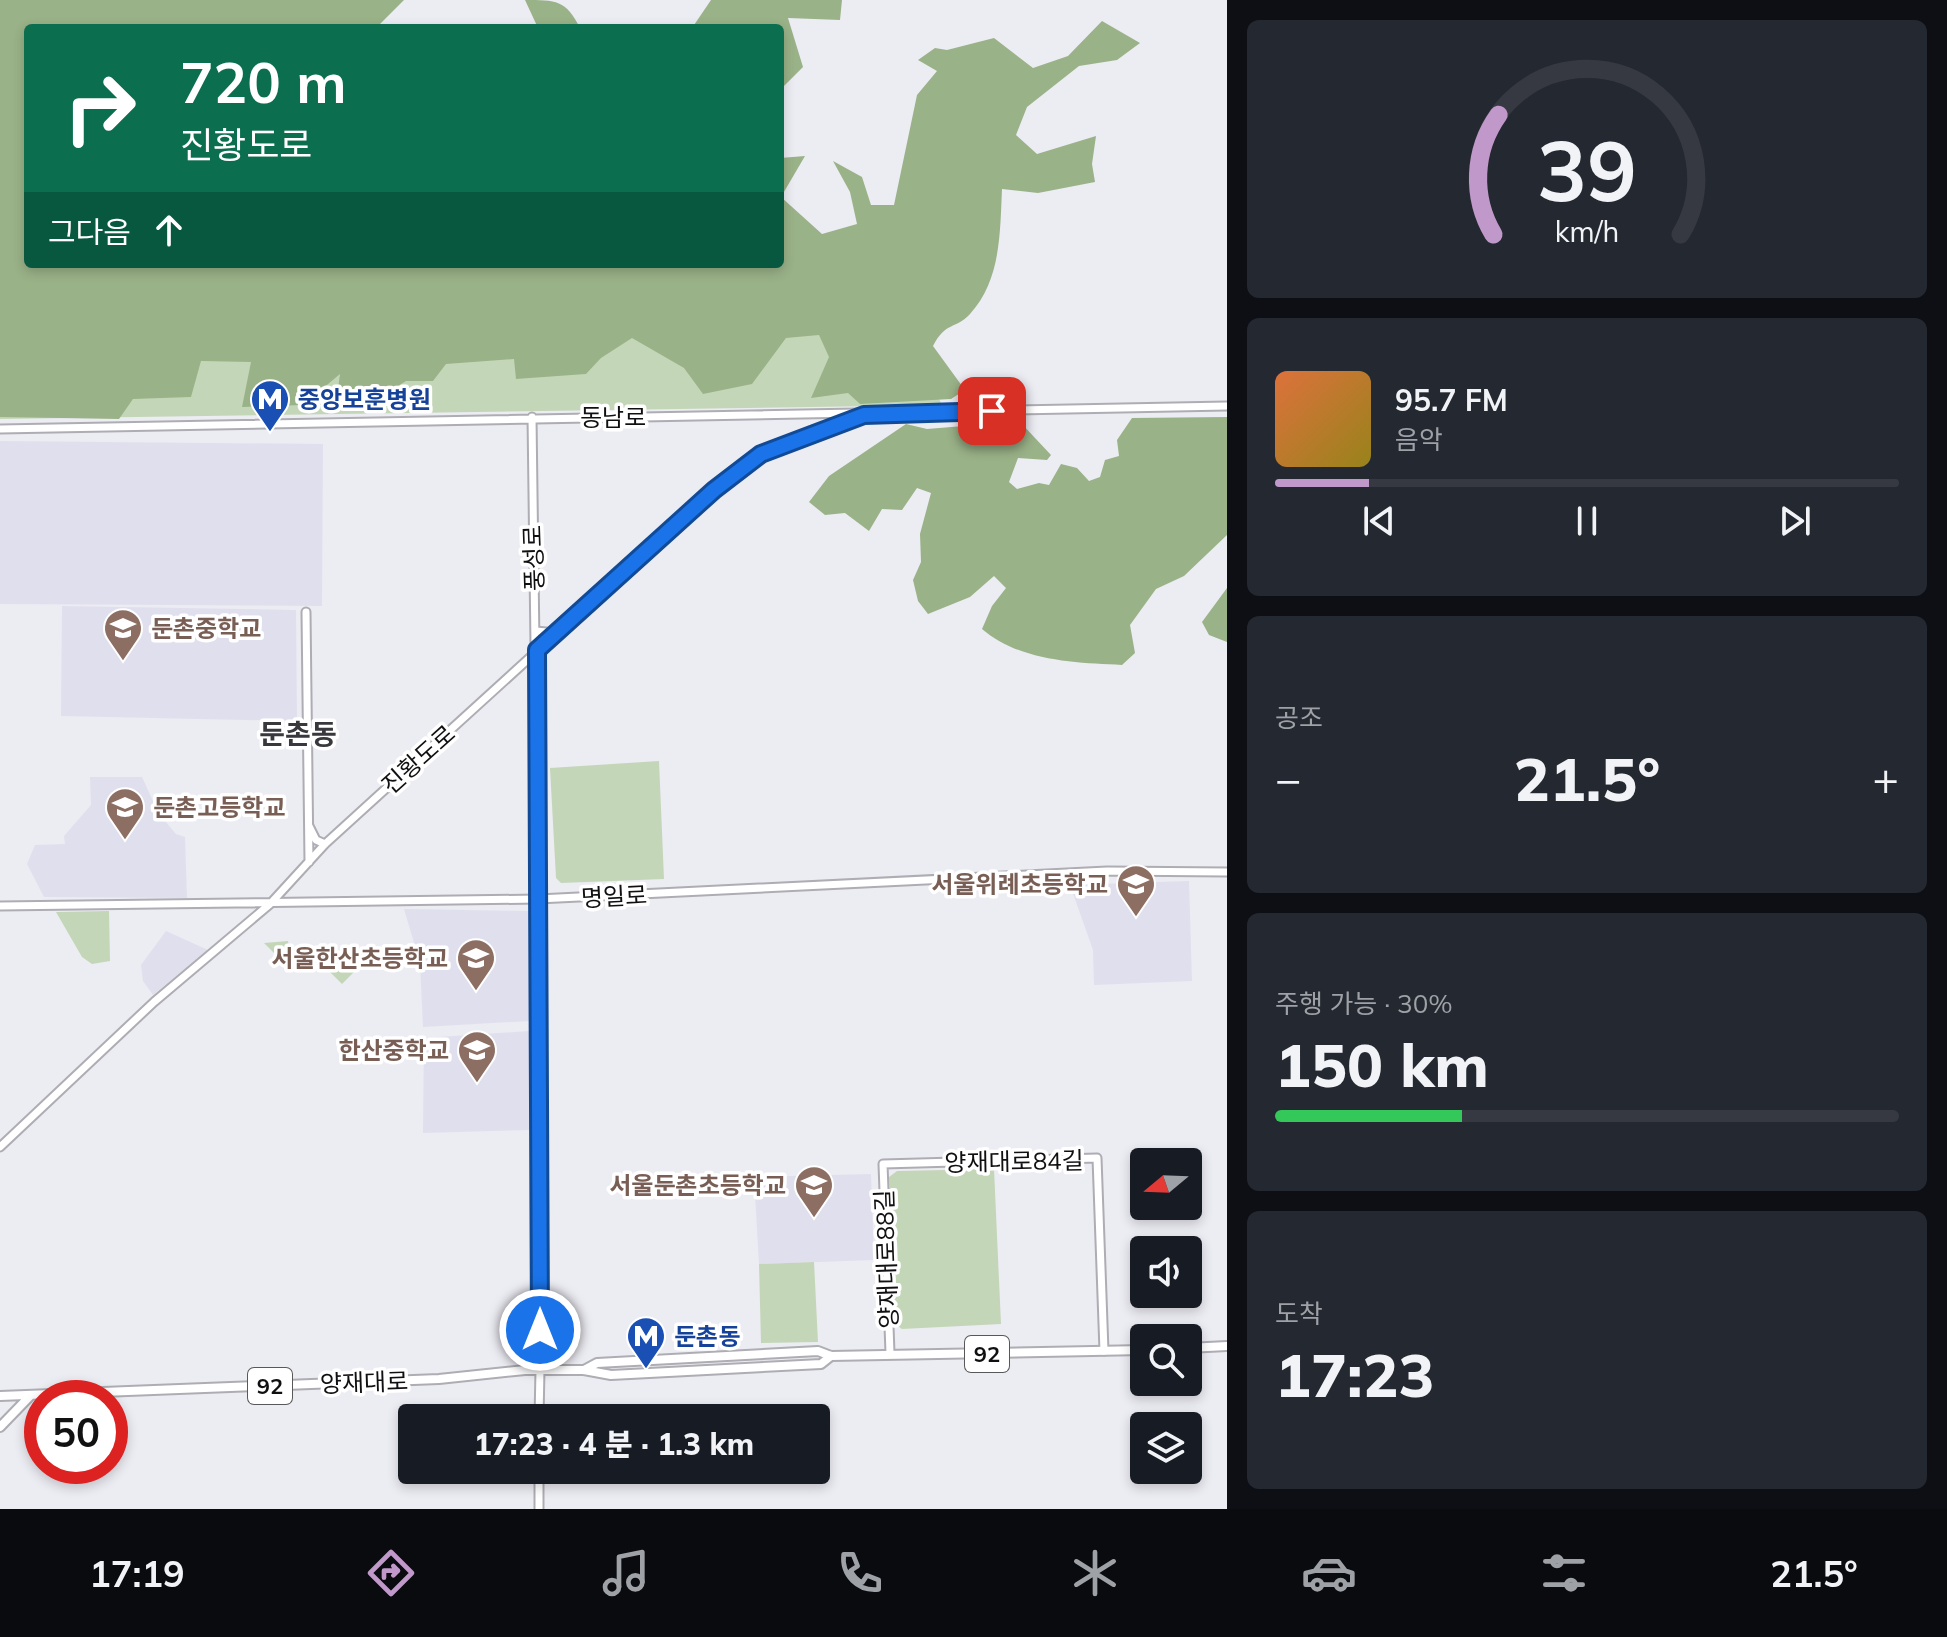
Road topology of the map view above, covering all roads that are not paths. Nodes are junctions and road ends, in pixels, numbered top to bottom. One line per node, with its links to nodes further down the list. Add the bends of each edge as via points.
1 (1227, 406): 2 (main road, 동남로)
2 (864, 415): 3 (main road, 동남로); 7 (main road, 진황도로, via 761,454)
3 (532, 417): 4 (main road, 동남로); 6 (main road, 풍성로)
4 (0, 429)
5 (306, 612): 9 (main road)
6 (536, 631): 7 (main road); 8 (main road, 풍성로)
7 (556, 633): 8 (main road, 진황도로)
8 (537, 650): 10 (main road, 진황도로); 13 (main road, 풍성로)
9 (307, 821): 10 (main road, via 316,840); 11 (main road)
10 (325, 844): 11 (main road, 진황도로)
11 (309, 862): 14 (main road, 진황도로)
12 (1227, 872): 13 (main road, 명일로, via 1107,871)
13 (538, 899): 14 (main road, 명일로); 24 (main road, 풍성로)
14 (270, 904): 15 (main road, 명일로); 16 (main road, 진황도로, via 154,1002)
15 (0, 906)
16 (0, 1147)
17 (883, 1164): 21 (main road, 양재대로84길, via 1097,1158); 22 (main road, 양재대로88길)
18 (1227, 1346): 19 (main road)
19 (1202, 1347)
20 (1130, 1350): 21 (main road, 양재대로 / 92)
21 (1104, 1351): 22 (main road, 양재대로 / 92)
22 (890, 1353): 23 (main road, 양재대로 / 92)
23 (831, 1356): 25 (main road, 양재대로 / 92, via 818,1351 642,1360 597,1363); 25 (main road, 양재대로 / 92, via 821,1364 664,1373)
24 (540, 1370): 25 (main road, 양재대로 / 92); 26 (main road, 양재대로 / 92); 30 (main road, 풍성로)
25 (584, 1370)
26 (128, 1391)
27 (24, 1395): 28 (main road, 양재대로 / 92)
28 (0, 1396)
29 (24, 1402): 31 (main road)
30 (539, 1404)
31 (0, 1427)
32 (539, 1484): 33 (main road)
33 (539, 1509)

